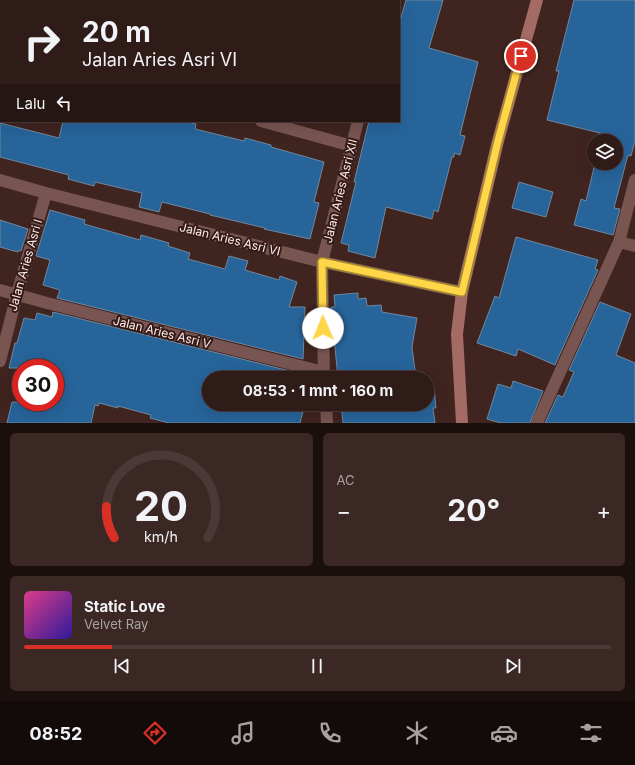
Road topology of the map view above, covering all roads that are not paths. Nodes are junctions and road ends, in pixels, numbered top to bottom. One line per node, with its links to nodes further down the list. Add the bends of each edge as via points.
1 (537, 0): 12 (street, via 498,141)
2 (265, 122): 4 (street)
3 (358, 122): 4 (street, Jalan Aries Asri XII)
4 (352, 146): 10 (street, Jalan Aries Asri XII)
5 (0, 180): 7 (street, Jalan Aries Asri VI)
6 (635, 180): 8 (street)
7 (46, 193): 10 (street, Jalan Aries Asri VI); 13 (street, Jalan Aries Asri I)
8 (619, 242): 9 (street); 20 (street)
9 (635, 246)
10 (322, 262): 12 (street, Jalan Aries Asri VI); 16 (street)
11 (0, 290): 13 (street, Jalan Aries Asri V)
12 (462, 292): 19 (street, via 457,334)
13 (17, 294): 14 (street, Jalan Aries Asri I); 15 (street, Jalan Aries Asri V)
14 (0, 361)
15 (309, 371)
16 (324, 371)
17 (326, 411): 18 (street)
18 (327, 423)
19 (462, 423)
20 (538, 423)

